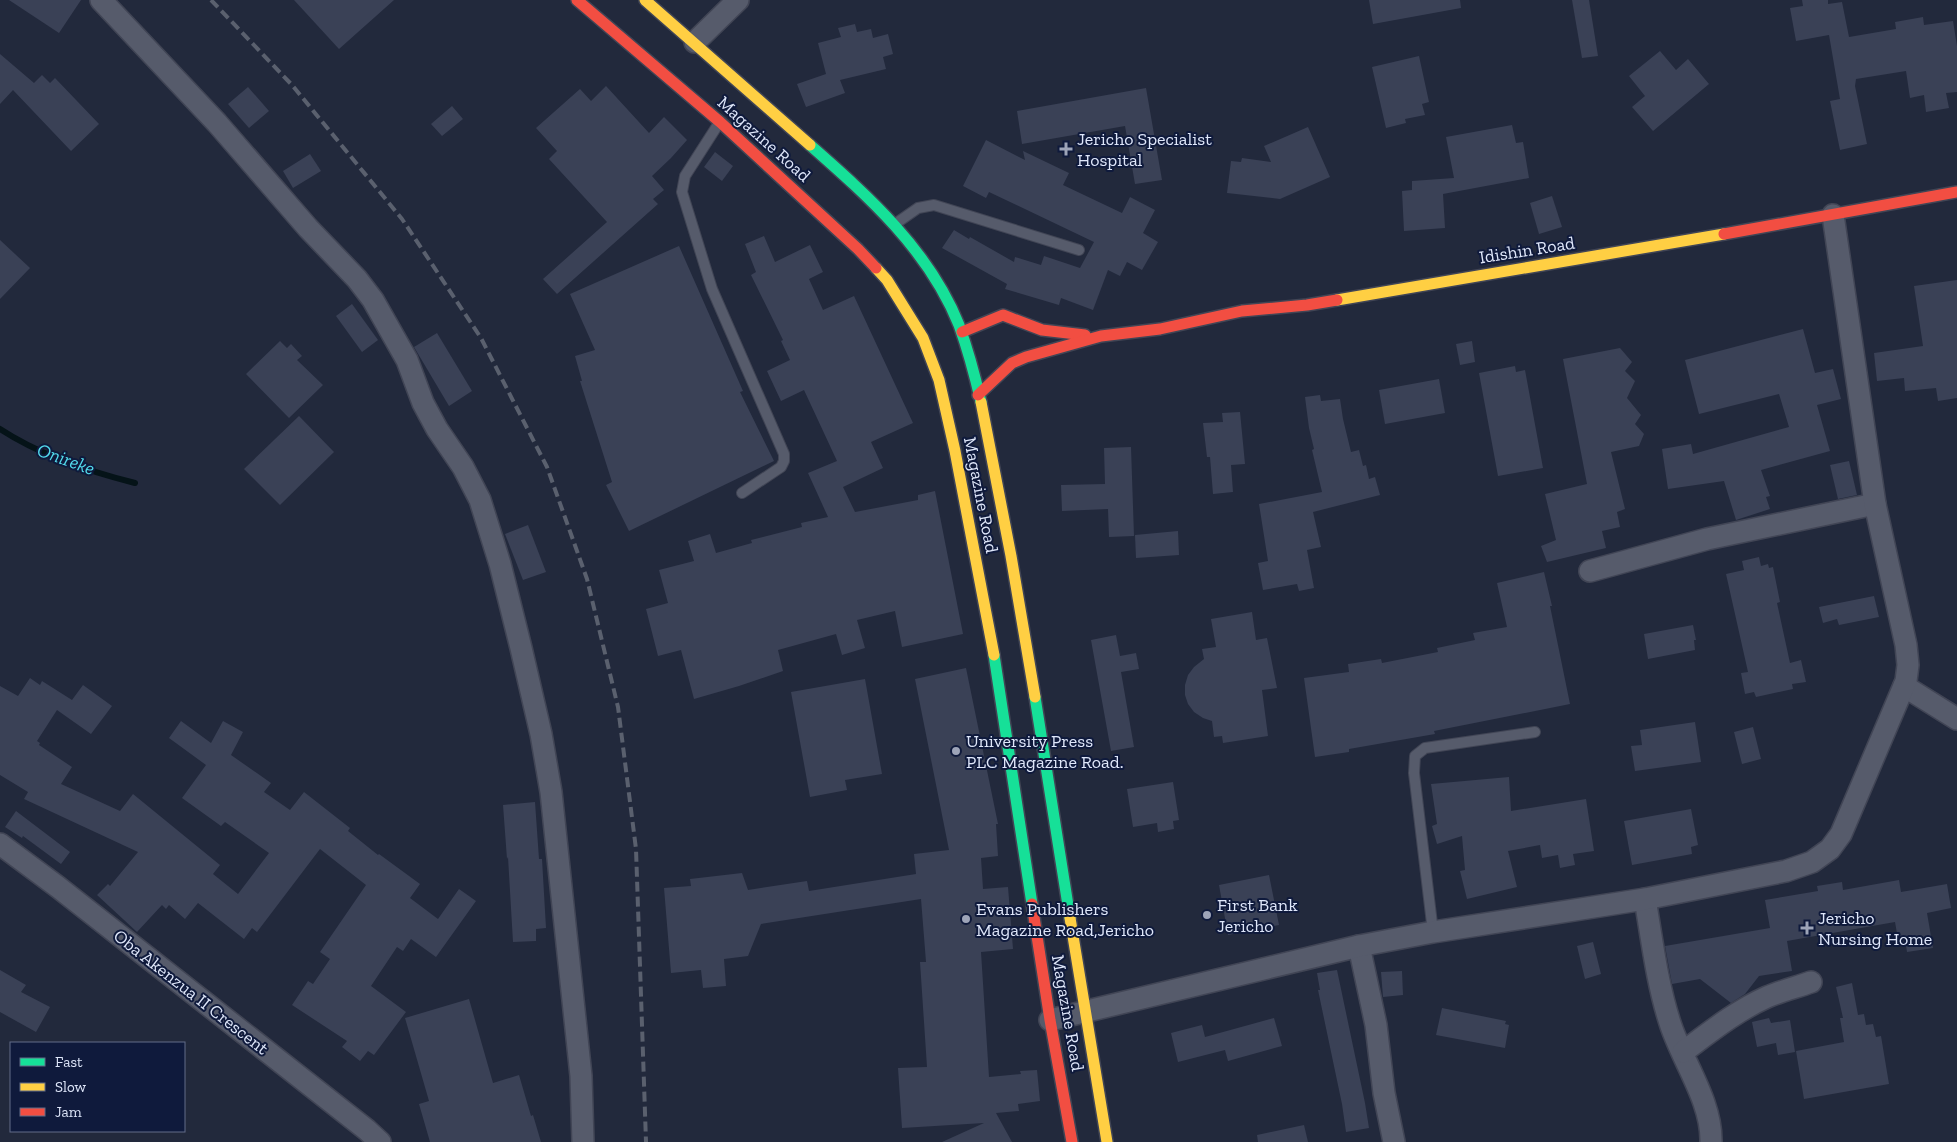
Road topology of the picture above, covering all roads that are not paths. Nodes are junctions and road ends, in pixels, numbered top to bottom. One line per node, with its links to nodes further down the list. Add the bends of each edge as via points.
1 (100, 0): 29 (street, via 217,123 373,300 407,360 423,403 480,500 500,564 541,734 581,1076)
2 (577, 0): 6 (main road, Magazine Road)
3 (645, 0): 5 (main road, Magazine Road)
4 (738, 0): 5 (street)
5 (695, 42): 9 (main road, Magazine Road, via 846,176)
6 (720, 122): 14 (lane, via 685,176 682,192 712,289 784,454 781,467); 26 (main road, Magazine Road, via 826,218 887,280 913,319 934,366 955,451 995,659)
7 (1957, 192): 8 (main road, Idishin Road)
8 (1833, 215): 12 (main road, Idishin Road, via 1608,255 1307,304 1242,311 1160,329); 15 (street)
9 (894, 224): 10 (lane, via 918,208 934,204); 11 (main road, Magazine Road, via 924,261)
10 (1079, 250)
11 (962, 332): 12 (main road, via 1003,314 1042,330); 13 (main road, Magazine Road)
12 (1102, 336): 13 (main road, via 1012,363)
13 (978, 394): 25 (main road, Magazine Road, via 1027,640)
14 (742, 493)
15 (1875, 504): 16 (street, via 1708,539); 17 (street, via 1906,644 1908,665)
16 (1590, 571)
17 (1904, 686): 18 (street); 21 (street, via 1841,834 1830,849 1812,862 1786,871)
18 (1957, 720)
19 (1535, 732): 22 (lane, via 1425,748 1415,756 1414,773)
20 (0, 844): 28 (street, Oba Akenzua II Crescent)
21 (1645, 899): 22 (street); 27 (street, via 1665,1006 1670,1025)
22 (1433, 932): 23 (street)
23 (1359, 946): 25 (street); 32 (street, via 1376,1025)
24 (1811, 982): 27 (street, via 1768,997 1741,1011)
25 (1086, 1013): 26 (street); 31 (main road, Magazine Road)
26 (1050, 1020): 30 (main road, Magazine Road)
27 (1684, 1052): 33 (street, via 1711,1130)
28 (380, 1142)
29 (583, 1142)
30 (1072, 1142)
31 (1106, 1142)
32 (1394, 1142)
33 (1711, 1142)

